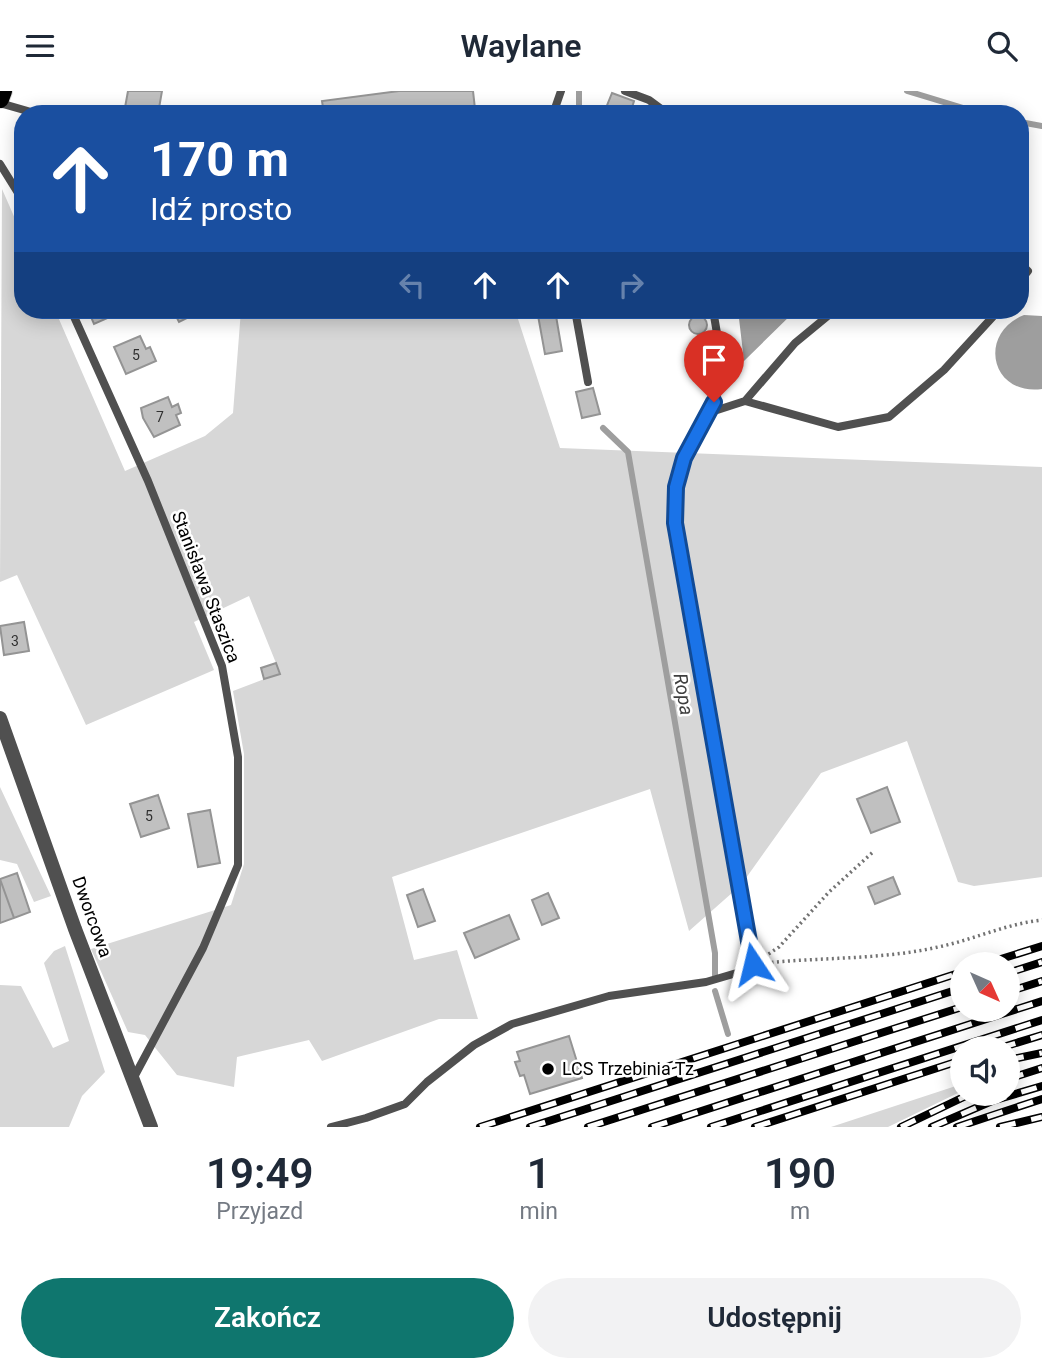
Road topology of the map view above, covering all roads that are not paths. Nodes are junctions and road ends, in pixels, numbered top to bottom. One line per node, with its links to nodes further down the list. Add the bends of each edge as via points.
1 (3, 91): 3 (main road)
2 (625, 91): 4 (lane)
3 (0, 101)
4 (656, 105)
5 (0, 164): 6 (lane)
6 (14, 187)
7 (75, 319): 16 (lane, Stanisława Staszica, via 148,481 222,666 238,757 238,865 203,948)
8 (577, 319): 12 (lane)
9 (715, 319): 14 (lane, via 724,374)
10 (824, 319): 13 (lane, via 795,343)
11 (991, 319): 13 (lane, via 944,370 889,417 838,427)
12 (588, 382)
13 (745, 401): 14 (lane)
14 (708, 413): 18 (lane, via 684,458 676,487 675,523 753,964 706,982 609,996 512,1024 474,1045 405,1104)
15 (0, 719): 16 (street, Dworcowa)
16 (133, 1079): 17 (street, Dworcowa)
17 (151, 1127)
18 (331, 1127)

